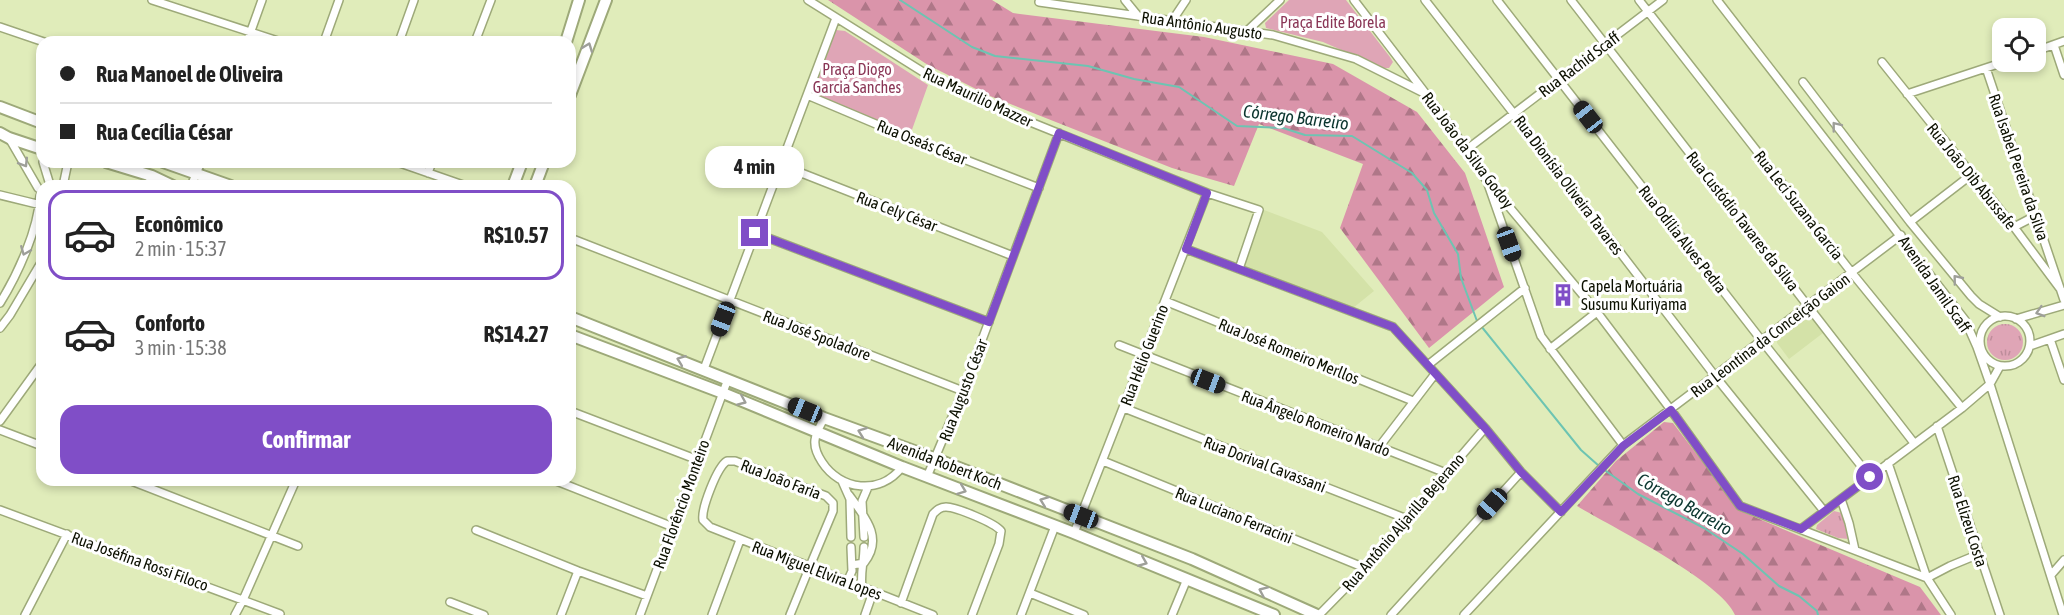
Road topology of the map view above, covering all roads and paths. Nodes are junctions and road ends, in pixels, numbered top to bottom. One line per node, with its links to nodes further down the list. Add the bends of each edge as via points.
1 (152, 0): 25 (street)
2 (262, 0): 25 (street)
3 (339, 0): 29 (street)
4 (414, 0): 30 (street)
5 (491, 0): 31 (street)
6 (579, 0): 32 (main road)
7 (606, 0): 42 (main road, one-way to 7)
8 (808, 0): 22 (street, Rua Maurilio Mazzer)
9 (1125, 0): 21 (street)
10 (1186, 0): 23 (street)
11 (1280, 0): 26 (street)
12 (1354, 0): 45 (street, Rua João da Silva Godoy)
13 (1425, 0): 51 (street, Rua Dionísia Oliveira Tavares)
14 (1497, 0): 43 (street, Rua Odília Alves Pedra)
15 (1570, 0): 35 (street, Rua Custódio Tavares da Silva)
16 (1640, 0): 20 (street, Rua Leci Suzana Garcia)
17 (1663, 0): 20 (street, Rua Rachid Scaff)
18 (1718, 0): 50 (street, Avenida Jamil Scaff)
19 (1039, 2): 21 (street, Rua Antônio Augusto)
20 (1648, 11): 35 (street, Rua Rachid Scaff); 87 (street, Rua Leci Suzana Garcia)
21 (1138, 16): 23 (street, Rua Antônio Augusto)
22 (836, 18): 47 (street); 53 (street, Rua Maurilio Mazzer, via 939,82)
23 (1172, 21): 26 (street, Rua Antônio Augusto)
24 (0, 27): 33 (street)
25 (251, 32): 27 (street); 28 (street)
26 (1246, 32): 45 (street, Rua Antônio Augusto, via 1273,35 1356,59)
27 (249, 36)
28 (263, 36)
29 (326, 36)
30 (401, 36)
31 (477, 36)
32 (568, 36)
33 (36, 39)
34 (2064, 41): 36 (street)
35 (1605, 44): 43 (street, Rua Rachid Scaff); 94 (street, Rua Custódio Tavares da Silva)
36 (2054, 45): 37 (street); 41 (street)
37 (2046, 48)
38 (1882, 62): 46 (street, Rua João Dib Abussafe)
39 (1992, 66): 40 (street)
40 (1986, 68): 46 (street); 76 (street, Rua Isabel Pereira da Silva)
41 (2064, 75)
42 (576, 78)
43 (1559, 80): 51 (street, Rua Rachid Scaff); 104 (street, Rua Odília Alves Pedra)
44 (1803, 82): 48 (street)
45 (1426, 94): 56 (street, Rua João da Silva Godoy)
46 (1907, 94): 65 (street, Rua João Dib Abussafe)
47 (807, 95): 57 (street); 72 (street, Rua Oseás César)
48 (1814, 98): 50 (street); 78 (street, one-way to 48)
49 (0, 107): 52 (main road)
50 (1801, 107): 81 (street, Avenida Jamil Scaff)
51 (1514, 114): 56 (street, Rua Rachid Scaff); 115 (street, Rua Dionísia Oliveira Tavares)
52 (36, 122)
53 (1059, 133): 72 (street, Rua Augusto César); 73 (street, Rua Maurilio Mazzer)
54 (4, 136): 55 (main road); 71 (street, one-way to 71)
55 (36, 149)
56 (1466, 150): 66 (street, Rua João da Silva Godoy)
57 (781, 165): 80 (street); 84 (street, Rua Cely César)
58 (120, 168): 67 (main road)
59 (182, 168): 64 (main road)
60 (199, 168): 64 (street)
61 (416, 168): 63 (street)
62 (430, 168): 63 (street)
63 (428, 172): 70 (street)
64 (197, 173): 68 (street); 69 (main road)
65 (1971, 176): 78 (street); 79 (street, Rua João Dib Abussafe)
66 (1485, 178): 88 (street); 95 (street, Rua João da Silva Godoy)
67 (147, 180)
68 (194, 180)
69 (215, 180)
70 (450, 180)
71 (36, 187)
72 (1039, 188): 84 (street, Rua Augusto César)
73 (1207, 193): 83 (street, Rua Hélio Guerino); 85 (street, Rua Maurilio Mazzer, via 1259,210)
74 (0, 195): 75 (street)
75 (36, 204)
76 (2035, 216): 79 (street); 89 (street, Rua Isabel Pereira da Silva)
77 (36, 219): 93 (street, one-way to 93)
78 (1911, 222): 96 (street, one-way to 78, via 1975,300)
79 (2014, 227): 89 (street, Rua João Dib Abussafe)
80 (755, 233): 91 (street); 99 (street)
81 (1901, 235): 87 (street, Rua Leontina da Conceição Gaion); 107 (street, Avenida Jamil Scaff, via 1965,320)
82 (576, 240): 91 (street, Rua José Spoladore)
83 (1186, 249): 85 (street); 90 (street, Rua Hélio Guerino)
84 (1013, 256): 99 (street, Rua Augusto César)
85 (1239, 269): 110 (street, via 1393,327)
86 (36, 271): 100 (street)
87 (1852, 273): 94 (street, Rua Leontina da Conceição Gaion); 123 (street, Rua Leci Suzana Garcia)
88 (1525, 288): 108 (street); 110 (street)
89 (2061, 290): 92 (street, Rua Isabel Pereira da Silva)
90 (1165, 301): 109 (street, Rua Hélio Guerino); 121 (street, Rua José Romeiro Merllos)
91 (729, 302): 112 (street); 119 (street, Rua José Spoladore)
92 (2064, 302): 98 (street, one-way to 98)
93 (0, 303)
94 (1808, 306): 104 (street, Rua Leontina da Conceição Gaion); 132 (street, Rua Custódio Tavares da Silva)
95 (1597, 312): 108 (street); 124 (street, Rua João da Silva Godoy)
96 (2000, 317): 98 (street); 107 (street, via 1986,325)
97 (576, 319): 112 (main road, Avenida Robert Koch, one-way to 97)
98 (2016, 319): 106 (street, via 2028,330)
99 (989, 322): 119 (street, Rua Augusto César)
100 (0, 328)
101 (2064, 334): 103 (street)
102 (576, 337): 120 (main road, Avenida Robert Koch)
103 (2050, 339): 106 (street); 117 (street)
104 (1762, 341): 115 (street, Rua Leontina da Conceição Gaion); 144 (street, Rua Odília Alves Pedra)
105 (1119, 345): 109 (street, Rua Ângelo Romeiro Nardo)
106 (2030, 346): 111 (street, via 2015,365)
107 (1979, 347): 111 (street, via 1990,362); 118 (street, Avenida Jamil Scaff)
108 (1550, 349): 134 (street)
109 (1144, 356): 122 (street, Rua Hélio Guerino); 135 (street, Rua Ângelo Romeiro Nardo)
110 (1428, 365): 114 (street)
111 (2000, 366): 118 (street)
112 (704, 369): 116 (main road, Avenida Robert Koch)
113 (36, 374): 127 (street)
114 (1435, 374): 121 (street); 129 (street)
115 (1715, 376): 124 (street, Rua Leontina da Conceição Gaion); 153 (street, Rua Dionísia Oliveira Tavares)
116 (728, 379): 120 (street, Rua Florêncio Monteiro); 126 (main road, Avenida Robert Koch)
117 (2064, 380)
118 (1990, 384): 123 (street); 180 (street, Avenida Jamil Scaff)
119 (963, 391): 136 (street, Rua Augusto César)
120 (723, 393): 131 (main road, Avenida Robert Koch, one-way to 131); 137 (street, Rua Florêncio Monteiro)
121 (1413, 401): 135 (street)
122 (1124, 408): 138 (street, Rua Hélio Guerino); 157 (street, Rua Dorival Cavassani)
123 (1962, 408): 128 (street)
124 (1671, 410): 134 (street, Rua Leontina da Conceição Gaion); 161 (street, Rua João da Silva Godoy, via 1740,506)
125 (576, 413): 137 (street)
126 (824, 418): 131 (street); 136 (main road, Avenida Robert Koch, one-way to 126)
127 (0, 421)
128 (1937, 426): 132 (street); 173 (street, Rua Elizeu Costa)
129 (1485, 428): 141 (street); 142 (street, Rua Antônio Aljarilla Bejerano)
130 (0, 430): 133 (street)
131 (817, 433): 140 (main road, Avenida Robert Koch); 145 (street, via 819,458)
132 (1914, 443): 139 (street)
133 (36, 444)
134 (1623, 446): 154 (street, Rua Leontina da Conceição Gaion)
135 (1379, 447): 142 (street, Rua Ângelo Romeiro Nardo)
136 (936, 459): 143 (street, Rua Augusto César); 156 (main road, Avenida Robert Koch, one-way to 136)
137 (698, 460): 160 (street, Rua Florêncio Monteiro)
138 (1103, 461): 156 (street, Rua Hélio Guerino); 178 (street, Rua Luciano Ferracini)
139 (1888, 463): 144 (street); 181 (street)
140 (902, 467): 143 (main road, Avenida Robert Koch); 149 (street, via 893,476)
141 (1521, 472): 154 (street); 207 (street)
142 (1446, 474): 157 (street, Rua Antônio Aljarilla Bejerano)
143 (927, 477): 159 (main road, Avenida Robert Koch, one-way to 159)
144 (1870, 477): 151 (street)
145 (842, 482): 149 (street); 150 (street)
146 (144, 486): 165 (street)
147 (293, 486): 165 (street)
148 (569, 486): 160 (street)
149 (868, 487): 155 (street, via 863,497)
150 (849, 495): 155 (street); 166 (street)
151 (1840, 499): 153 (street); 172 (street)
152 (0, 510): 164 (street, Rua Joséfina Rossi Filoco)
153 (1824, 511): 161 (street)
154 (1561, 512): 208 (street, Rua Leontina da Conceição Gaion)
155 (863, 514): 167 (street); 175 (street, via 872,532 873,546)
156 (1081, 516): 163 (street, Rua Hélio Guerino); 206 (main road, Avenida Robert Koch, one-way to 156, via 1192,559)
157 (1407, 519): 178 (street, Rua Antônio Aljarilla Bejerano)
158 (703, 520): 168 (street, Rua Miguel Elvira Lopes); 177 (street, Rua João Faria, via 720,467 727,461 826,496 833,503 833,511)
159 (1055, 526): 163 (main road, Avenida Robert Koch); 186 (street)
160 (673, 527): 187 (street, Rua Florêncio Monteiro)
161 (1801, 529): 172 (street, Rua João da Silva Godoy)
162 (476, 530): 179 (street)
163 (1074, 533): 182 (main road, Avenida Robert Koch, one-way to 182)
164 (67, 534): 188 (street, Rua Joséfina Rossi Filoco); 192 (street)
165 (270, 536): 169 (street); 188 (street)
166 (851, 537)
167 (864, 537)
168 (740, 540): 177 (street, Rua Miguel Elvira Lopes); 197 (street)
169 (298, 546)
170 (851, 547): 176 (street)
171 (864, 547): 175 (street)
172 (1855, 550): 181 (street, Rua João da Silva Godoy)
173 (1979, 554): 181 (street); 210 (street, Rua Elizeu Costa)
174 (2064, 560): 180 (street)
175 (864, 563): 176 (street); 184 (street)
176 (852, 565): 183 (street)
177 (810, 566): 183 (street, Rua Miguel Elvira Lopes); 198 (street)
178 (1365, 568): 206 (street, Rua Antônio Aljarilla Bejerano)
179 (578, 571): 187 (street); 195 (street)
180 (2051, 575): 211 (street, Avenida Jamil Scaff)
181 (1927, 578): 209 (street)
182 (1187, 579): 204 (street); 205 (main road, Avenida Robert Koch)
183 (847, 582): 184 (street, Rua Miguel Elvira Lopes)
184 (862, 587): 185 (street, Rua Miguel Elvira Lopes)
185 (873, 592): 190 (street, Rua Miguel Elvira Lopes); 199 (street)
186 (1030, 593): 202 (street); 203 (street)
187 (647, 596): 196 (street, Rua Florêncio Monteiro)
188 (243, 600): 191 (street, Rua Joséfina Rossi Filoco); 193 (street)
189 (450, 602): 194 (street)
190 (901, 603): 200 (street, Rua Miguel Elvira Lopes); 201 (street, via 933,514 949,507 994,524 1001,531)
191 (280, 614)
192 (25, 615)
193 (235, 615)
194 (484, 615)
195 (561, 615)
196 (640, 615)
197 (712, 615)
198 (790, 615)
199 (865, 615)
200 (933, 615)
201 (972, 615)
202 (1021, 615)
203 (1084, 615)
204 (1172, 615)
205 (1274, 615)
206 (1318, 615)
207 (1391, 615)
208 (1464, 615)
209 (1951, 615)
210 (2000, 615)
211 (2063, 615)

